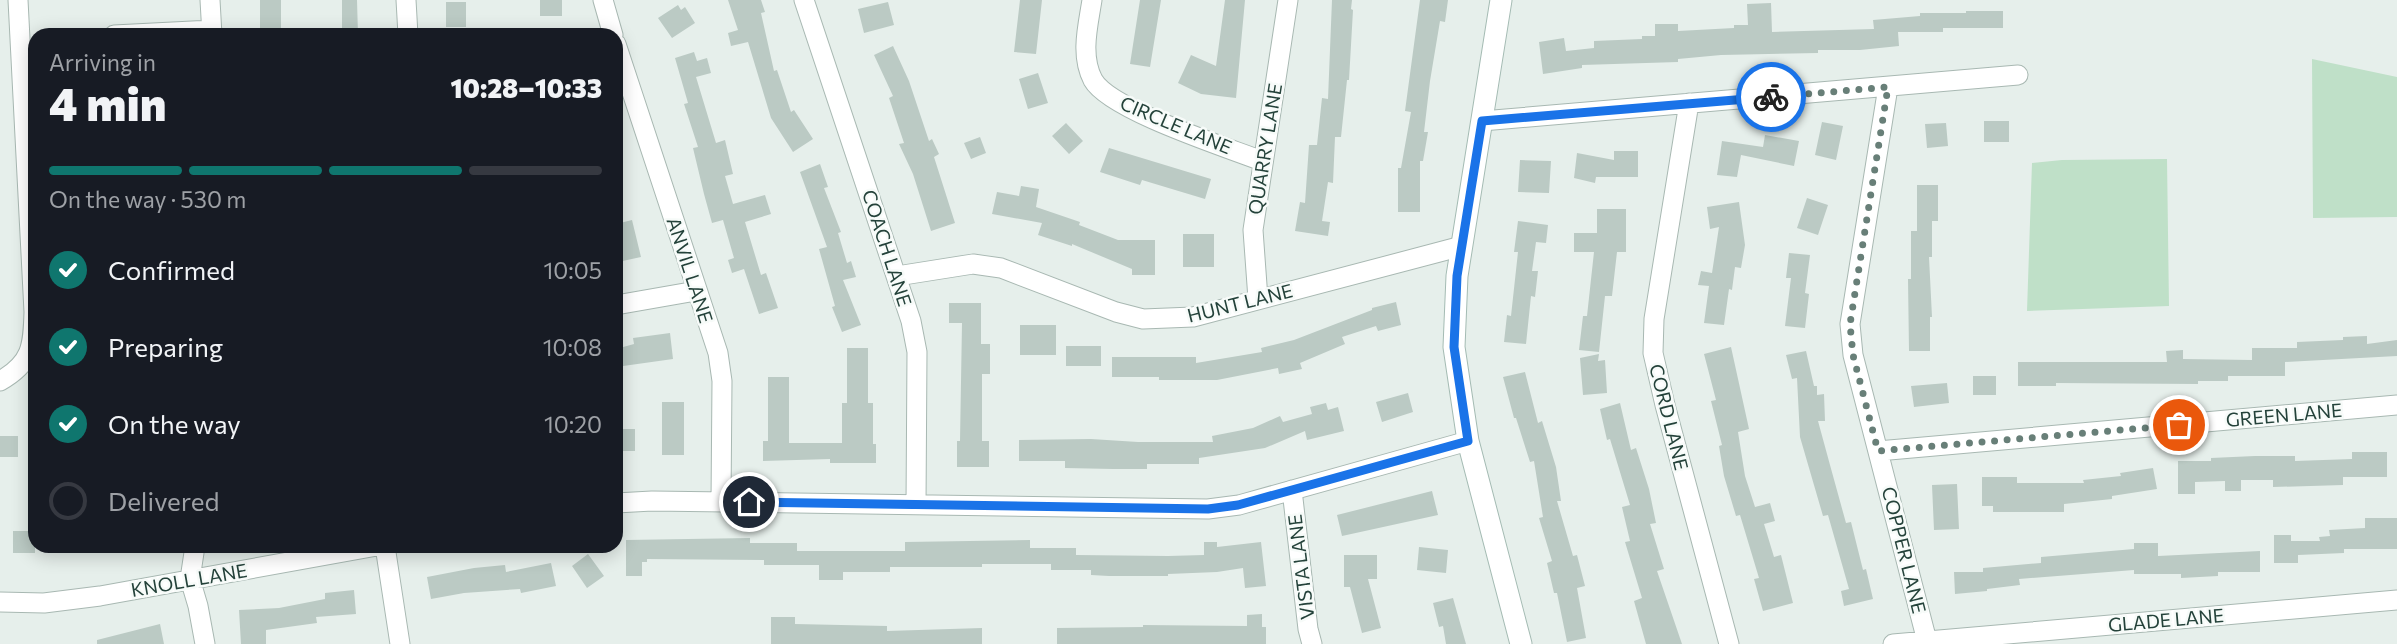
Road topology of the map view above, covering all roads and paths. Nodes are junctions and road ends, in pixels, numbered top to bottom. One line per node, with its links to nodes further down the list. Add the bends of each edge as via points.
1 (18, 0): 12 (street)
2 (211, 0): 9 (street)
3 (406, 0): 10 (street)
4 (603, 0): 11 (street)
5 (804, 0): 21 (street, COACH LANE)
6 (1092, 0): 19 (street, CIRCLE LANE, via 1086,58 1104,93 1128,108)
7 (1288, 0): 19 (street, QUARRY LANE)
8 (1501, 0): 18 (main road)
9 (212, 28)
10 (408, 28)
11 (611, 28)
12 (27, 39): 15 (street)
13 (623, 66): 22 (street, ANVIL LANE)
14 (2018, 75): 16 (street)
15 (28, 78)
16 (1888, 87): 17 (street); 29 (street, COPPER LANE, via 1850,324 1853,355)
17 (1689, 103): 18 (street); 45 (street, CORD LANE, via 1654,319 1653,354)
18 (1482, 121): 20 (main road)
19 (1262, 161): 23 (street, QUARRY LANE, via 1252,230)
20 (1462, 246): 23 (street, HUNT LANE); 28 (main road, via 1454,347)
21 (897, 276): 23 (street, HUNT LANE, via 973,264 1001,268 1143,319 1193,317); 33 (street, COACH LANE, via 917,352)
22 (696, 291): 24 (street); 31 (street, ANVIL LANE, via 718,353 722,381)
23 (1258, 299)
24 (623, 304)
25 (28, 355): 26 (street, via 20,368)
26 (0, 381)
27 (2397, 405): 29 (street, GREEN LANE)
28 (1468, 441): 30 (street); 44 (main road)
29 (1878, 451): 40 (street, COPPER LANE)
30 (1292, 490): 33 (street, via 1208,509); 43 (street, VISTA LANE)
31 (721, 502): 32 (street); 33 (street)
32 (623, 503)
33 (916, 505)
34 (194, 553): 37 (street)
35 (337, 553): 37 (street, KNOLL LANE)
36 (386, 553): 42 (street)
37 (190, 579): 39 (street, KNOLL LANE, via 44,603); 41 (street)
38 (2397, 600): 40 (street, GLADE LANE)
39 (0, 602)
40 (1927, 641): 46 (street, GLADE LANE)
41 (205, 644)
42 (401, 644)
43 (1312, 644)
44 (1521, 644)
45 (1728, 644)
46 (1893, 644)

